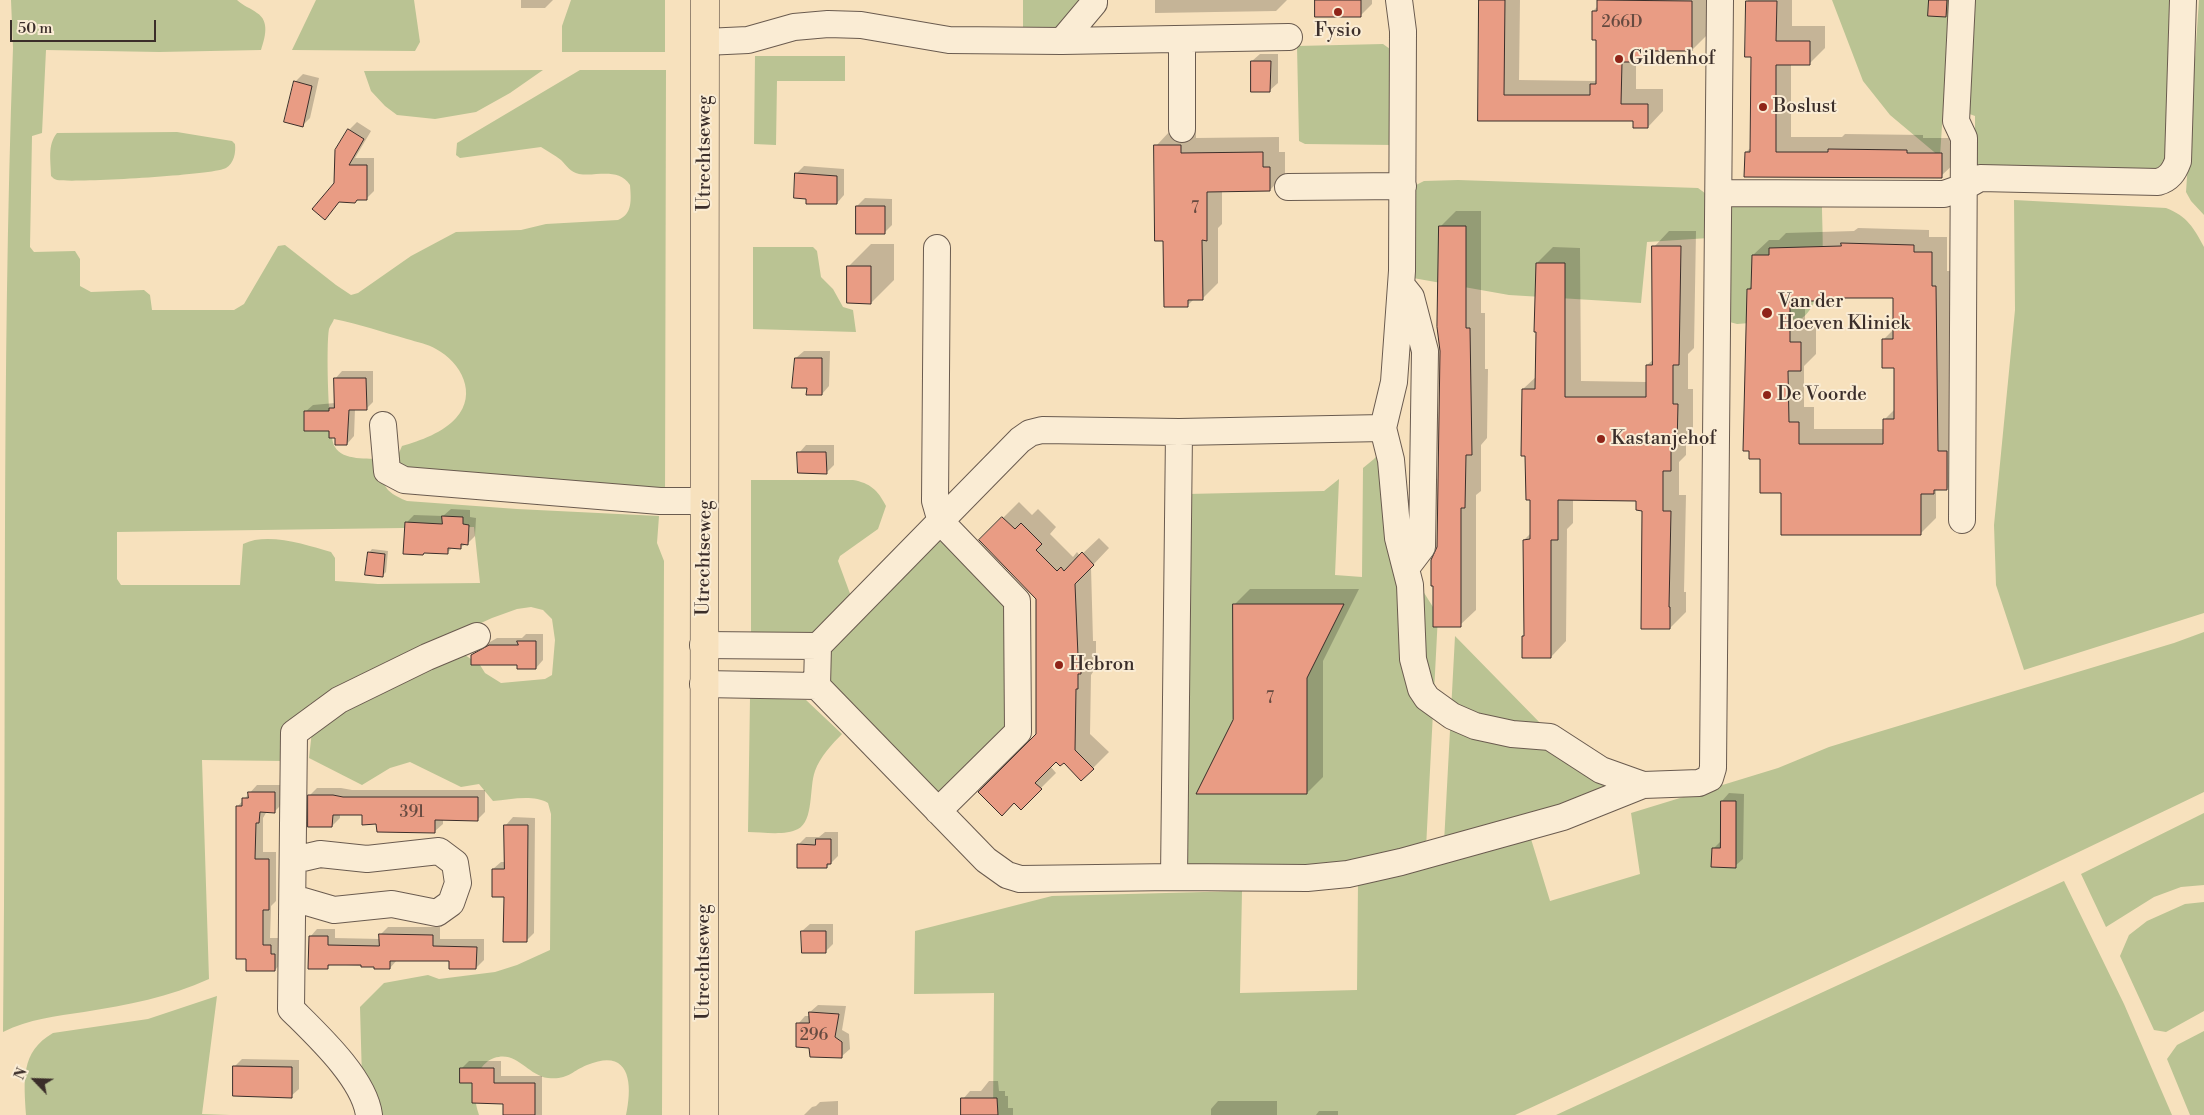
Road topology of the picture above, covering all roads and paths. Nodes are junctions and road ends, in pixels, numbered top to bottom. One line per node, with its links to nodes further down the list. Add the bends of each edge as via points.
1 (704, 0): 10 (main road, Utrechtseweg)
2 (1399, 0): 13 (street, via 1403,31)
3 (1720, 0): 16 (street)
4 (1962, 0): 15 (street, via 1956,121 1964,138)
5 (2183, 0): 15 (street, via 2178,161 2170,176 2158,182 1980,178)
6 (1094, 2): 9 (street); 11 (street)
7 (1289, 37): 8 (street)
8 (1182, 39): 9 (street); 12 (street)
9 (1121, 40): 11 (street)
10 (705, 42): 11 (street, via 748,40 794,27 828,24 861,25 949,40); 22 (main road, Utrechtseweg)
11 (1062, 42)
12 (1182, 129)
13 (1403, 186): 14 (street); 18 (street)
14 (1288, 188)
15 (1964, 188): 16 (street, via 1944,194); 23 (street)
16 (1720, 193): 31 (street, via 1713,774 1699,783)
17 (937, 248): 24 (street, via 935,501)
18 (1401, 283): 20 (street, via 1394,382); 25 (street, via 1411,297 1425,351 1422,547)
19 (382, 425): 22 (street, via 387,471 404,480)
20 (1383, 428): 21 (street); 25 (street, via 1391,460 1398,538)
21 (1179, 432): 24 (street, via 1042,430 1030,433); 34 (street)
22 (706, 502): 27 (main road, Utrechtseweg)
23 (1962, 520)
24 (941, 522): 28 (street); 32 (street, via 1017,601 1018,732)
25 (1406, 568): 31 (street, via 1410,586 1413,659 1421,689 1427,698 1452,716 1475,726 1512,734 1550,736 1601,770)
26 (477, 636): 33 (street, via 339,700 294,733)
27 (704, 645): 28 (street); 29 (main road, Utrechtseweg)
28 (818, 646): 30 (street)
29 (703, 684): 30 (street); 37 (main road, Utrechtseweg)
30 (818, 686): 32 (street)
31 (1642, 785): 34 (street, via 1563,817 1348,874 1307,878)
32 (938, 811): 34 (street, via 986,860 1007,876 1020,879)
33 (294, 860): 35 (street); 35 (street, via 320,854 367,859 439,851 455,863 458,883 451,904 437,913 392,904 334,910)
34 (1174, 877)
35 (293, 898): 36 (street, via 291,1009 358,1083)
36 (369, 1115)
37 (704, 1115)

